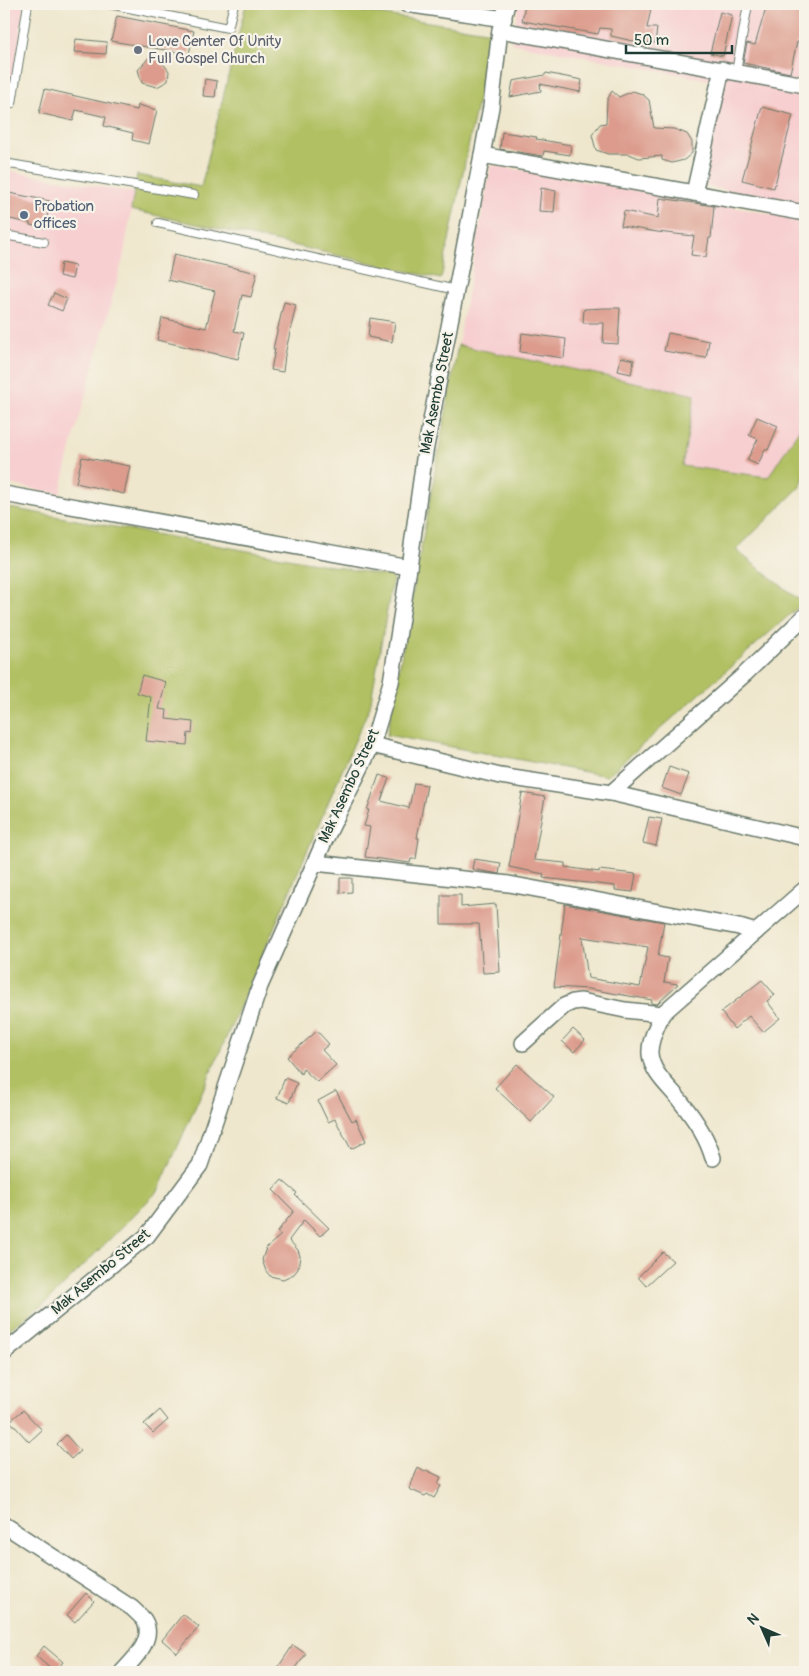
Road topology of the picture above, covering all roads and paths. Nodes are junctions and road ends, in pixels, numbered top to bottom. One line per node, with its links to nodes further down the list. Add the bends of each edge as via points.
1 (28, 4): 10 (lane, via 12,103)
2 (109, 4): 3 (lane, via 228,28)
3 (234, 4)
4 (406, 4): 7 (street)
5 (507, 4): 7 (street, Mak Asembo Street)
6 (748, 4): 8 (lane)
7 (502, 25): 8 (street); 11 (street, Mak Asembo Street)
8 (729, 71): 9 (street); 13 (street)
9 (805, 85)
10 (4, 102)
11 (482, 154): 13 (street); 19 (street, Mak Asembo Street)
12 (4, 162): 14 (lane)
13 (694, 193): 15 (street)
14 (194, 195)
15 (805, 213)
16 (158, 223): 19 (lane)
17 (4, 235): 18 (lane)
18 (44, 242)
19 (456, 290): 21 (street, Mak Asembo Street, via 425,452)
20 (4, 494): 21 (street)
21 (409, 567): 23 (street, Mak Asembo Street, via 391,682)
22 (805, 616): 24 (street)
23 (372, 745): 24 (street, via 500,776); 26 (street, Mak Asembo Street)
24 (611, 794): 25 (street)
25 (805, 838)
26 (314, 863): 28 (street, via 509,884); 32 (street, Mak Asembo Street, via 260,986 200,1165 147,1236)
27 (805, 889): 28 (street)
28 (756, 932): 29 (street)
29 (662, 1014): 30 (street, via 573,1002 564,1006); 31 (street, via 650,1053 654,1070 703,1132)
30 (522, 1043)
31 (713, 1158)
32 (4, 1353)
33 (4, 1525): 34 (street, via 132,1608 145,1622 147,1636 139,1654)
34 (122, 1672)

